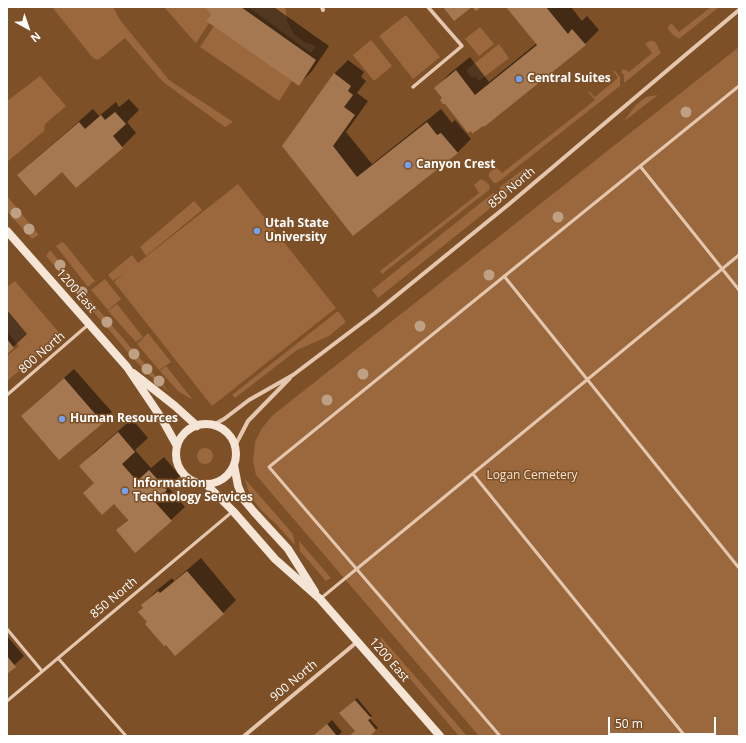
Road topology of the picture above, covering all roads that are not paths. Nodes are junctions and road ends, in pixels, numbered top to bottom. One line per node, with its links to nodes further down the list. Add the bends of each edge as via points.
1 (428, 7): 4 (street, via 462,46)
2 (739, 10): 13 (street, 850 North, via 508,205)
3 (739, 86): 5 (lane)
4 (413, 87)
5 (640, 166): 8 (lane); 9 (lane)
6 (7, 231): 11 (main road, 1200 East)
7 (739, 255): 8 (lane)
8 (722, 269): 10 (lane); 14 (lane)
9 (504, 276): 14 (lane); 25 (lane, via 270,467)
10 (739, 290)
11 (88, 324): 12 (main road, 1200 East); 15 (lane, 800 North)
12 (126, 367): 17 (main road, 1200 East); 18 (main road, 1200 East, via 162,419)
13 (293, 375): 16 (street, 850 North, via 249,400); 19 (street, 850 North, via 248,421)
14 (587, 379): 21 (lane); 24 (lane)
15 (7, 395)
16 (213, 425): 17 (main road); 19 (main road, via 231,436)
17 (197, 426): 18 (main road, via 190,429)
18 (177, 446): 22 (main road, via 176,455 182,472 189,479)
19 (235, 446): 20 (main road)
20 (234, 465): 22 (main road, via 223,479); 26 (main road, 1200 East, via 244,500 288,549)
21 (473, 474): 25 (lane); 36 (lane)
22 (206, 484): 23 (main road, 1200 East)
23 (233, 511): 26 (main road, 1200 East, via 275,559); 29 (lane, 850 North)
24 (739, 568)
25 (357, 569): 26 (lane); 35 (lane)
26 (320, 599): 28 (main road, 1200 East)
27 (7, 629): 30 (lane)
28 (357, 642): 33 (street, 900 North); 34 (main road, 1200 East)
29 (58, 658): 30 (lane, 850 North); 32 (lane)
30 (42, 671): 31 (lane, 850 North)
31 (7, 701)
32 (126, 736)
33 (244, 736)
34 (440, 736)
35 (500, 736)
36 (685, 736)

